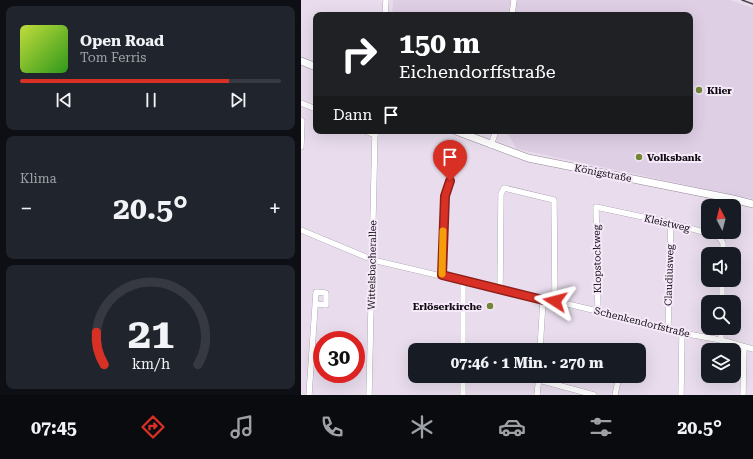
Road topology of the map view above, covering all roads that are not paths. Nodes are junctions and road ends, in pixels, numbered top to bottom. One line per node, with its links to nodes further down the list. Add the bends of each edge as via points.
1 (386, 0): 3 (street)
2 (514, 0): 4 (street)
3 (385, 12)
4 (512, 12)
5 (301, 60): 6 (main road)
6 (313, 66)
7 (303, 104): 8 (street)
8 (313, 108)
9 (301, 120): 14 (street)
10 (375, 134): 21 (street, Wittelsbacherallee)
11 (464, 134): 13 (main road, Königstraße)
12 (495, 134): 13 (street)
13 (491, 145): 16 (main road, Königstraße, via 562,166)
14 (301, 147)
15 (451, 147): 22 (street, via 450,181 445,196)
16 (753, 204)
17 (596, 207): 18 (street, Kleistweg); 28 (street, Klopstockweg)
18 (671, 223): 20 (street, Kleistweg, via 718,236); 29 (street, Claudiusweg)
19 (301, 230): 21 (street, Schenkendorfstraße)
20 (723, 247)
21 (373, 260): 22 (street, Schenkendorfstraße); 42 (street, Wittelsbacherallee)
22 (442, 275): 23 (street, Schenkendorfstraße)
23 (463, 281): 24 (street, Schenkendorfstraße); 33 (street)
24 (500, 289): 25 (street, Schenkendorfstraße); 26 (street, via 501,194 504,188 554,200)
25 (543, 300): 26 (street, Schenkendorfstraße); 34 (street)
26 (555, 301): 28 (street, Schenkendorfstraße)
27 (316, 304): 41 (street)
28 (597, 311): 29 (street, Schenkendorfstraße)
29 (668, 328): 30 (street, Schenkendorfstraße)
30 (682, 333): 32 (street, Schenkendorfstraße); 47 (street)
31 (721, 335): 32 (street)
32 (721, 340): 35 (street, Schenkendorfstraße)
33 (463, 343)
34 (541, 343)
35 (744, 348): 36 (street, Schenkendorfstraße); 48 (street)
36 (753, 349)
37 (463, 383): 43 (street)
38 (538, 383): 44 (street)
39 (555, 383): 45 (street)
40 (618, 383): 46 (street)
41 (309, 395)
42 (369, 395)
43 (463, 395)
44 (537, 395)
45 (594, 395)
46 (615, 395)
47 (681, 395)
48 (743, 395)

